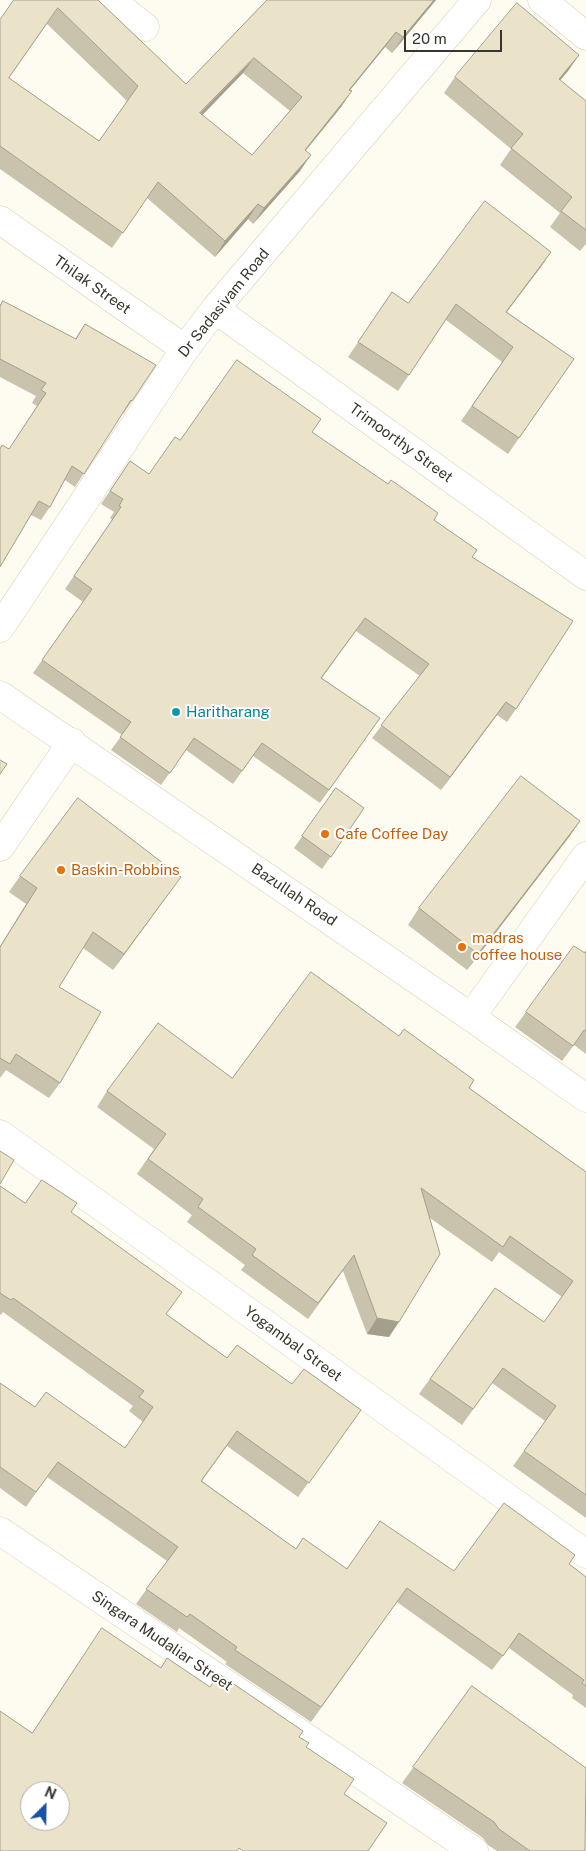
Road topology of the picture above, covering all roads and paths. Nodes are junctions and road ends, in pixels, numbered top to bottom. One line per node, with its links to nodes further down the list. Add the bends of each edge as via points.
1 (110, 0): 4 (street)
2 (477, 0): 7 (street, Dr Sadasivam Road)
3 (542, 0): 5 (street)
4 (145, 26)
5 (586, 36)
6 (0, 220): 8 (street, Thilak Street)
7 (215, 310): 8 (street, Dr Sadasivam Road); 9 (street, Trimoorthy Street)
8 (185, 349): 10 (street, Dr Sadasivam Road)
9 (586, 576)
10 (0, 628)
11 (0, 695): 12 (street, Bazullah Road)
12 (72, 742): 13 (street); 15 (street, Bazullah Road)
13 (0, 847)
14 (586, 856): 15 (street)
15 (471, 1016): 16 (street, Bazullah Road)
16 (586, 1098)
17 (0, 1134): 19 (street, Yogambal Street)
18 (0, 1531): 20 (street, Singara Mudaliar Street)
19 (586, 1554)
20 (474, 1851)

